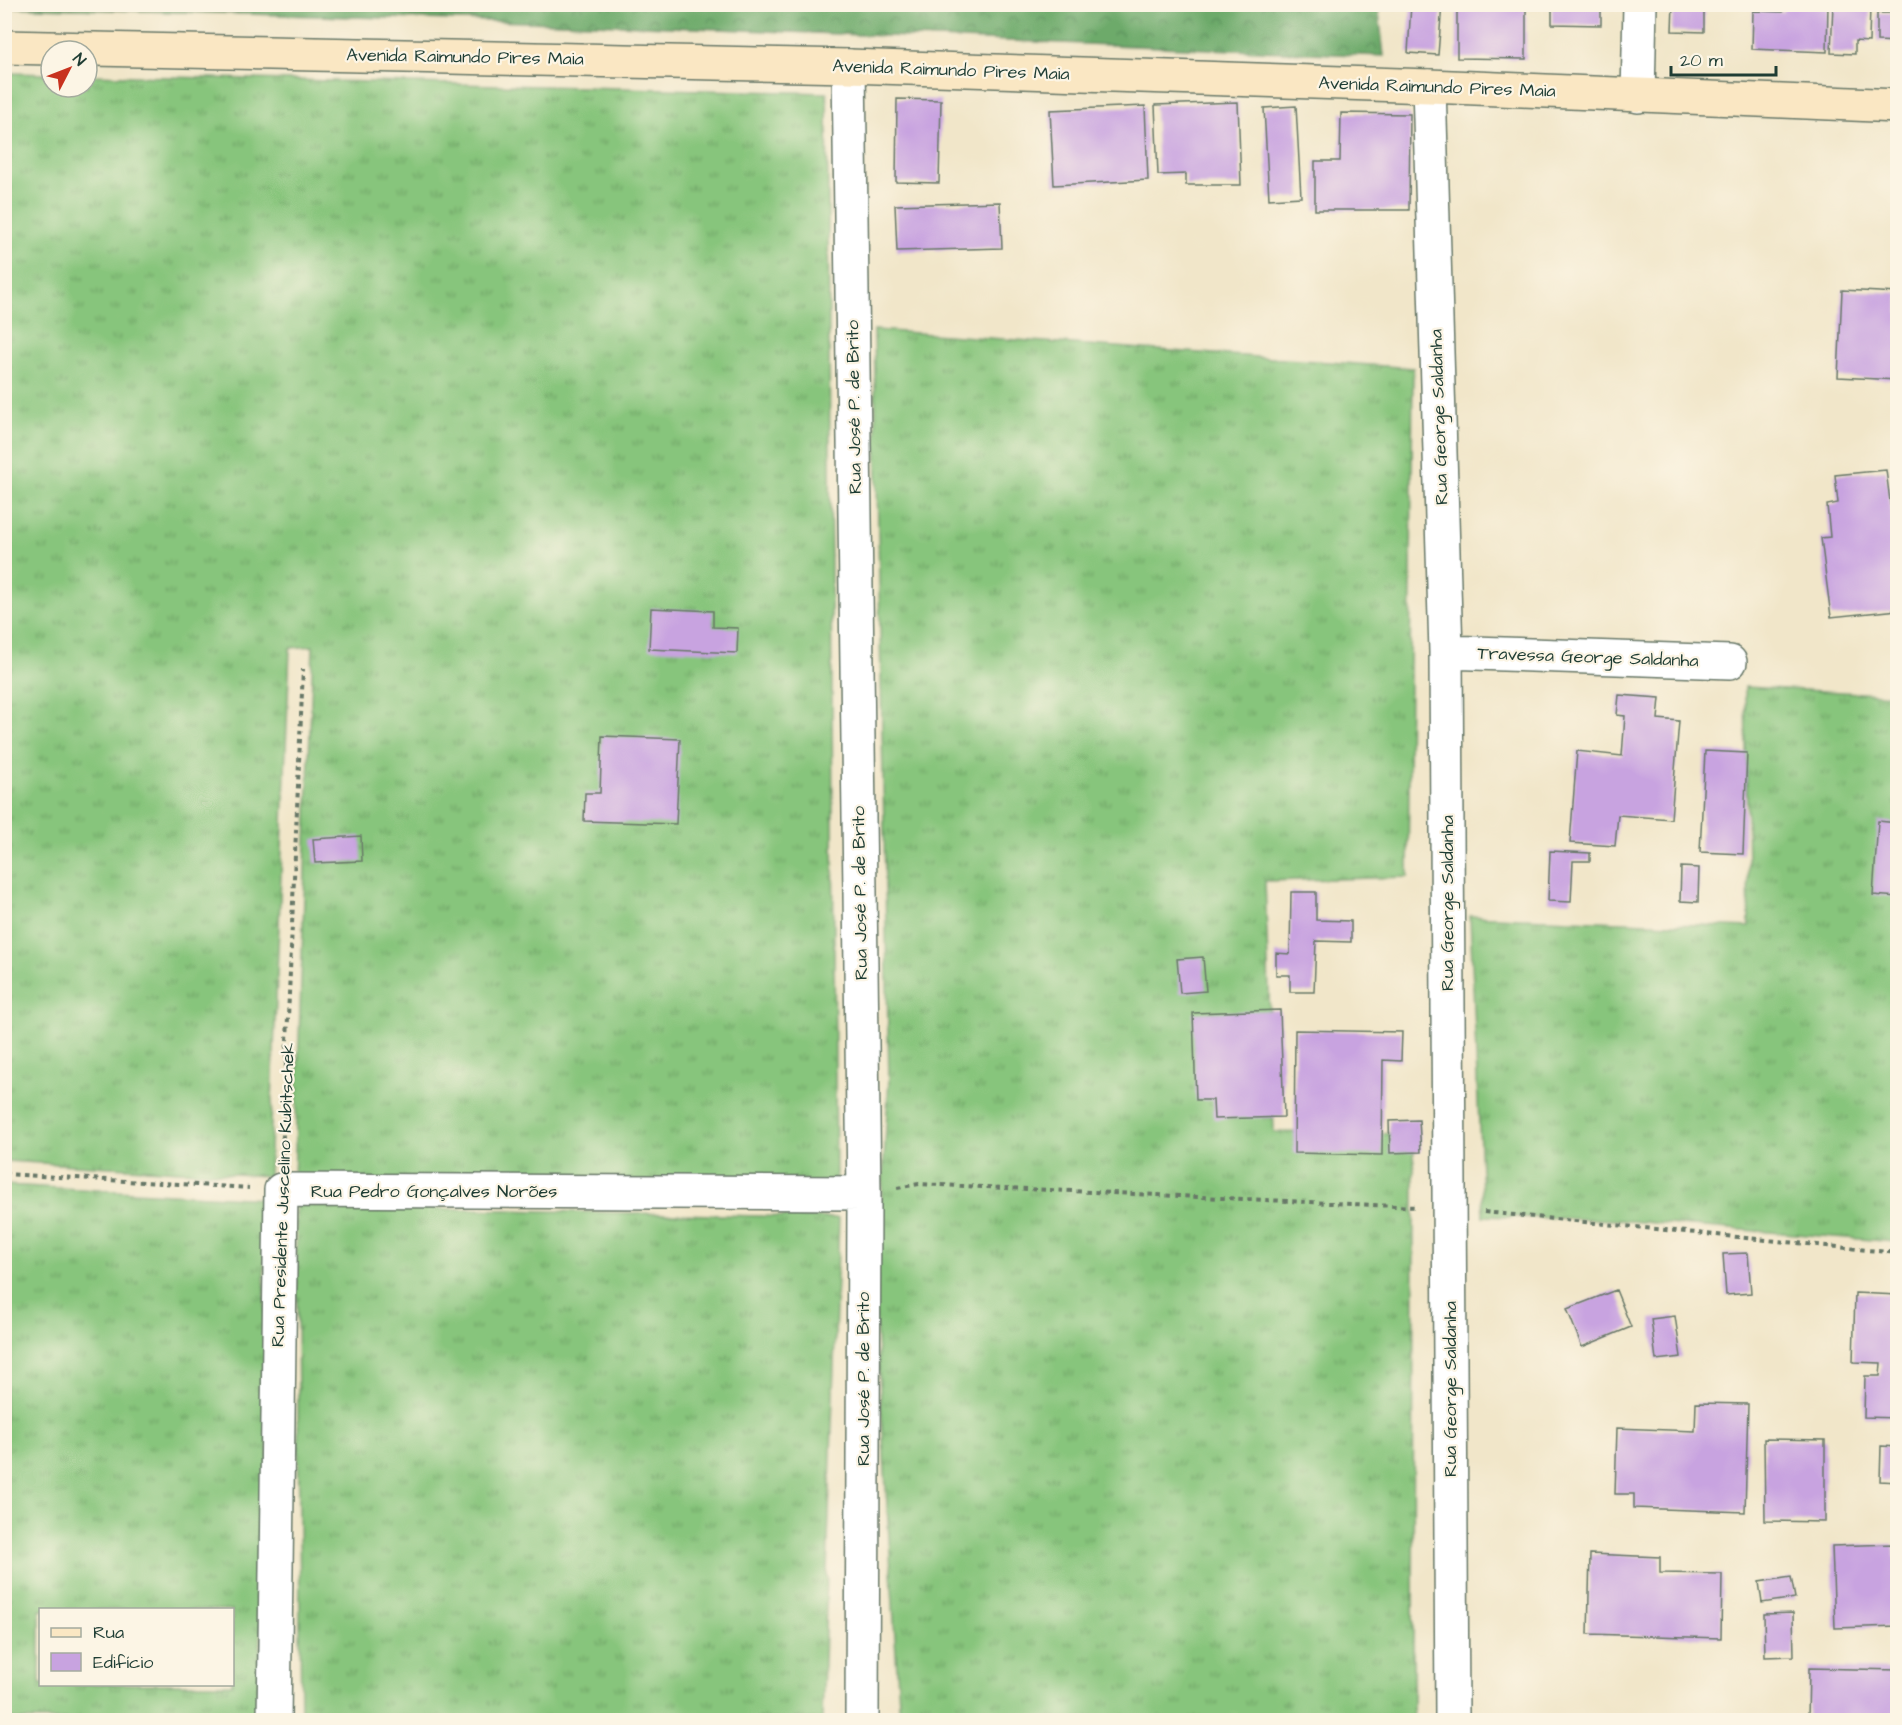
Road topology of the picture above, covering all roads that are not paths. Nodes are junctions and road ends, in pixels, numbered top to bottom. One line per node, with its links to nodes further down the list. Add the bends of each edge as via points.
1 (1640, 4): 5 (street)
2 (4, 47): 3 (street, Avenida Raimundo Pires Maia)
3 (849, 66): 4 (street, Avenida Raimundo Pires Maia); 10 (street, Rua José P. de Brito)
4 (1429, 86): 5 (street, Avenida Raimundo Pires Maia); 7 (street, Rua George Saldanha)
5 (1638, 96): 6 (street, Avenida Raimundo Pires Maia)
6 (1898, 106)
7 (1446, 652): 8 (street, Travessa George Saldanha); 13 (street, Rua George Saldanha)
8 (1730, 662)
9 (281, 1190): 10 (street, Rua Pedro Gonçalves Norões); 11 (street, Rua Presidente Juscelino Kubitschek)
10 (864, 1194): 12 (street, Rua José P. de Brito)
11 (274, 1720)
12 (862, 1720)
13 (1452, 1720)

